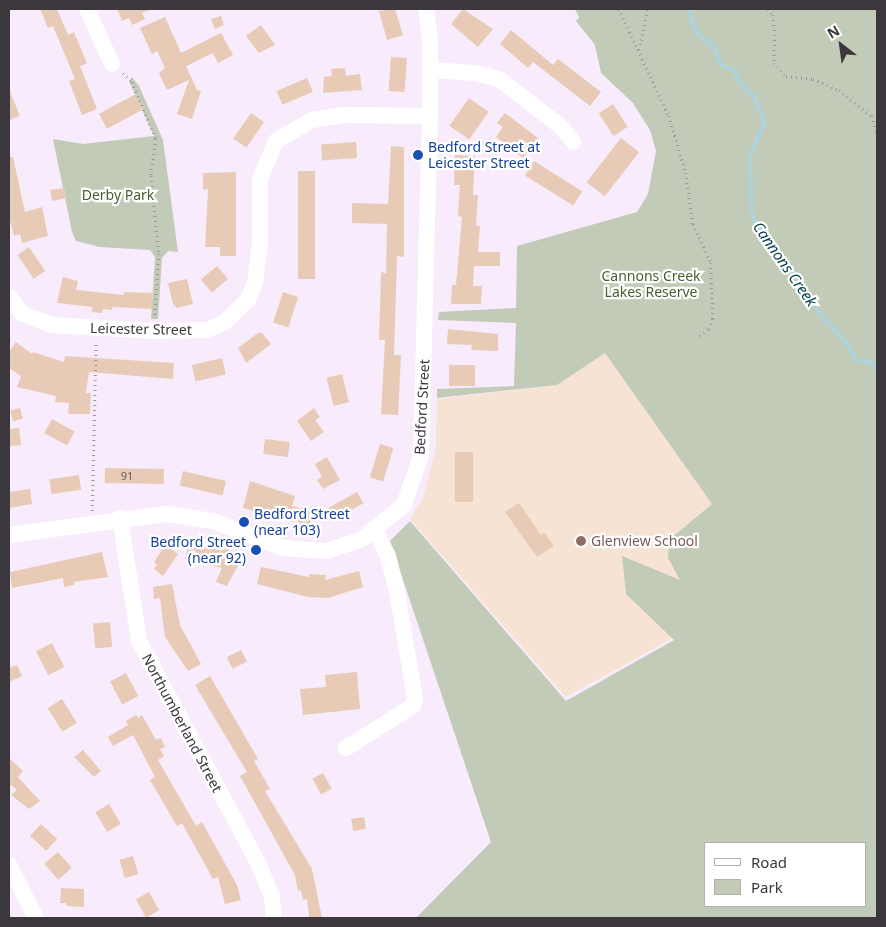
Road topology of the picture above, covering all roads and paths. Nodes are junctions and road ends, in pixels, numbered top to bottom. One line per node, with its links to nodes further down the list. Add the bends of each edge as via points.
1 (87, 9): 7 (street)
2 (426, 9): 8 (street, Bedford Street)
3 (619, 9): 6 (path)
4 (647, 9): 6 (path)
5 (768, 9): 10 (path, via 775,35 774,63 786,76 813,80 839,90 872,116)
6 (639, 52): 15 (path, via 669,116 686,173 693,224 711,263 713,319 709,330)
7 (112, 64): 14 (path, via 132,82 156,139 151,176 159,254)
8 (430, 70): 9 (street, Bedford Street); 11 (street, via 475,73 498,79 560,127)
9 (430, 116): 14 (street, Leicester Street, via 343,115 312,120 276,141 260,178 260,242 255,283 248,300 225,322 207,330); 18 (street, Bedford Street, via 421,455 404,505)
10 (877, 134)
11 (573, 142)
12 (9, 297): 13 (street, Leicester Street, via 23,314 50,325)
13 (96, 328): 14 (street, Leicester Street); 17 (path)
14 (154, 331)
15 (697, 338)
16 (120, 518): 17 (street, Bedford Street); 18 (street, Bedford Street, via 186,516 213,521 282,548 326,551 345,547); 23 (street, Northumberland Street, via 139,641 259,865 272,897)
17 (92, 522): 19 (street, Bedford Street)
18 (374, 531): 20 (street, via 388,556 397,592 415,699 413,706)
19 (9, 535)
20 (346, 748)
21 (9, 865): 22 (street)
22 (36, 918)
23 (274, 918)

